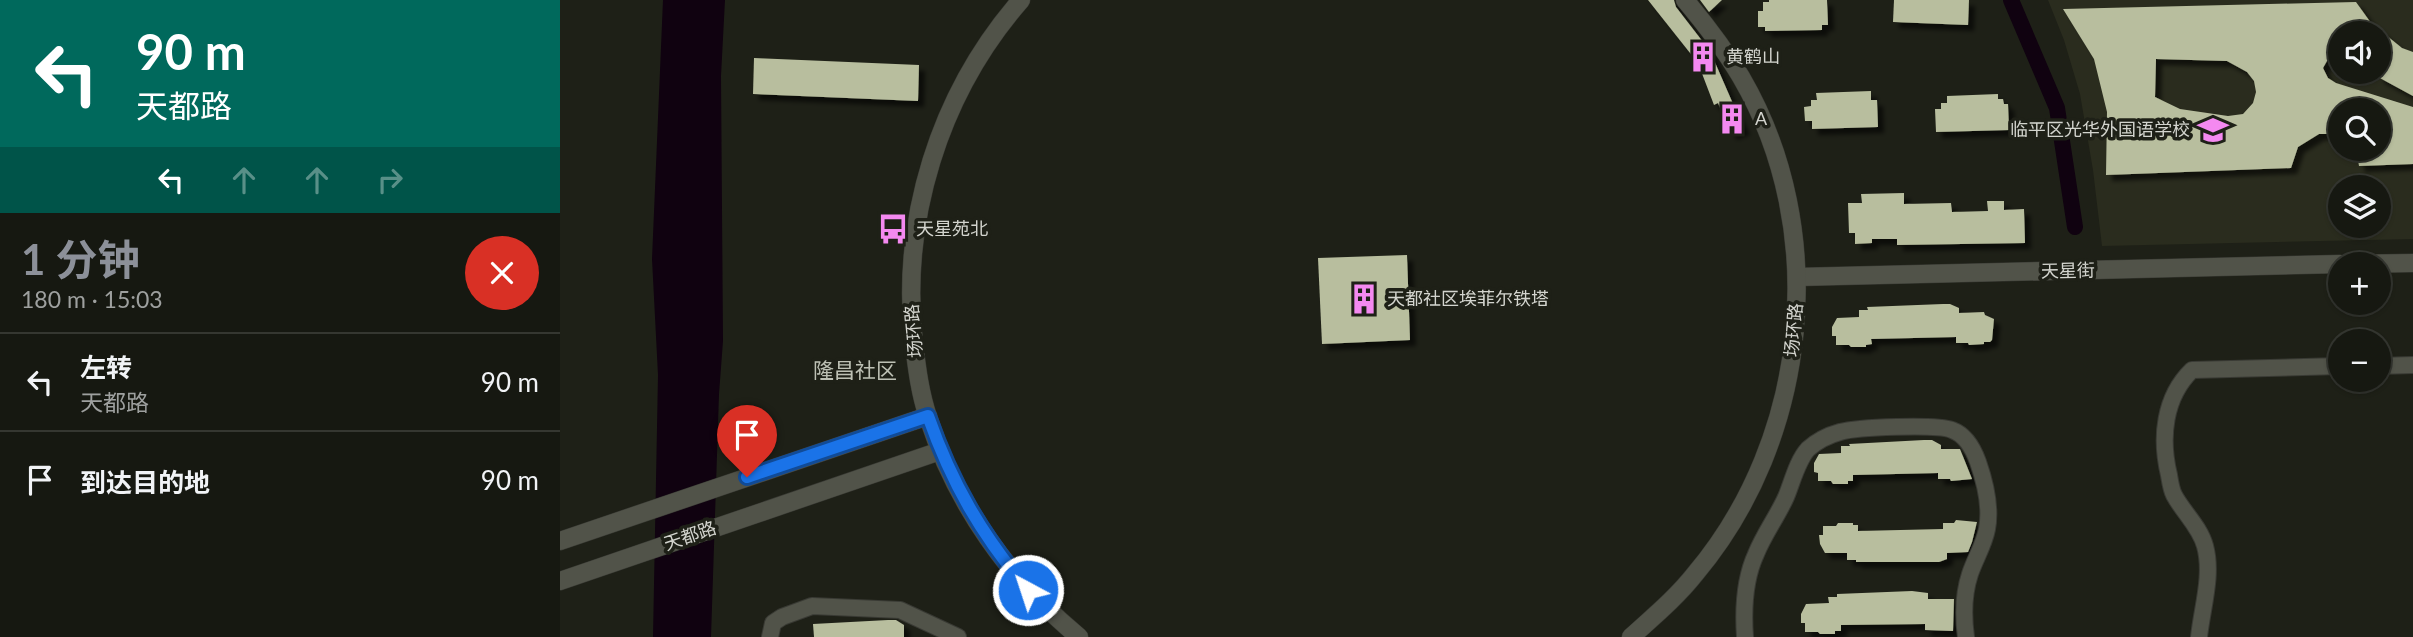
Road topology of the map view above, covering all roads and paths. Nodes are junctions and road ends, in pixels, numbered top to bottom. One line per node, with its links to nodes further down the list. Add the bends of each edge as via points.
1 (1021, 0): 10 (main road, 场环路, via 986,45 958,93 927,172 915,227 911,281 916,362)
2 (1694, 3): 6 (main road, 场环路, via 1742,79 1765,128 1781,173)
3 (2391, 263): 4 (main road)
4 (2413, 263)
5 (2328, 264): 6 (main road, 天星街)
6 (1797, 277): 17 (main road, 场环路, via 1791,365 1777,423 1755,480 1730,526 1696,573)
7 (2413, 365): 9 (street)
8 (2328, 366): 20 (street, via 2192,369 2179,382 2168,411 2163,450 2173,494 2205,545 2208,582)
9 (2391, 366)
10 (928, 416): 11 (main road, 场环路); 12 (main road)
11 (940, 451): 13 (main road, 天都路); 16 (main road, 场环路, via 998,554 1028,590)
12 (560, 541)
13 (560, 581)
14 (770, 637): 15 (street, via 773,623 812,606 900,610)
15 (958, 637)
16 (1079, 637)
17 (1631, 637)
18 (1745, 637): 19 (street, via 1744,601 1750,570 1806,452 1827,436 1843,431 1930,427 1950,429 1969,443 1984,484 1987,531 1964,598)
19 (1966, 637)
20 (2199, 637)

